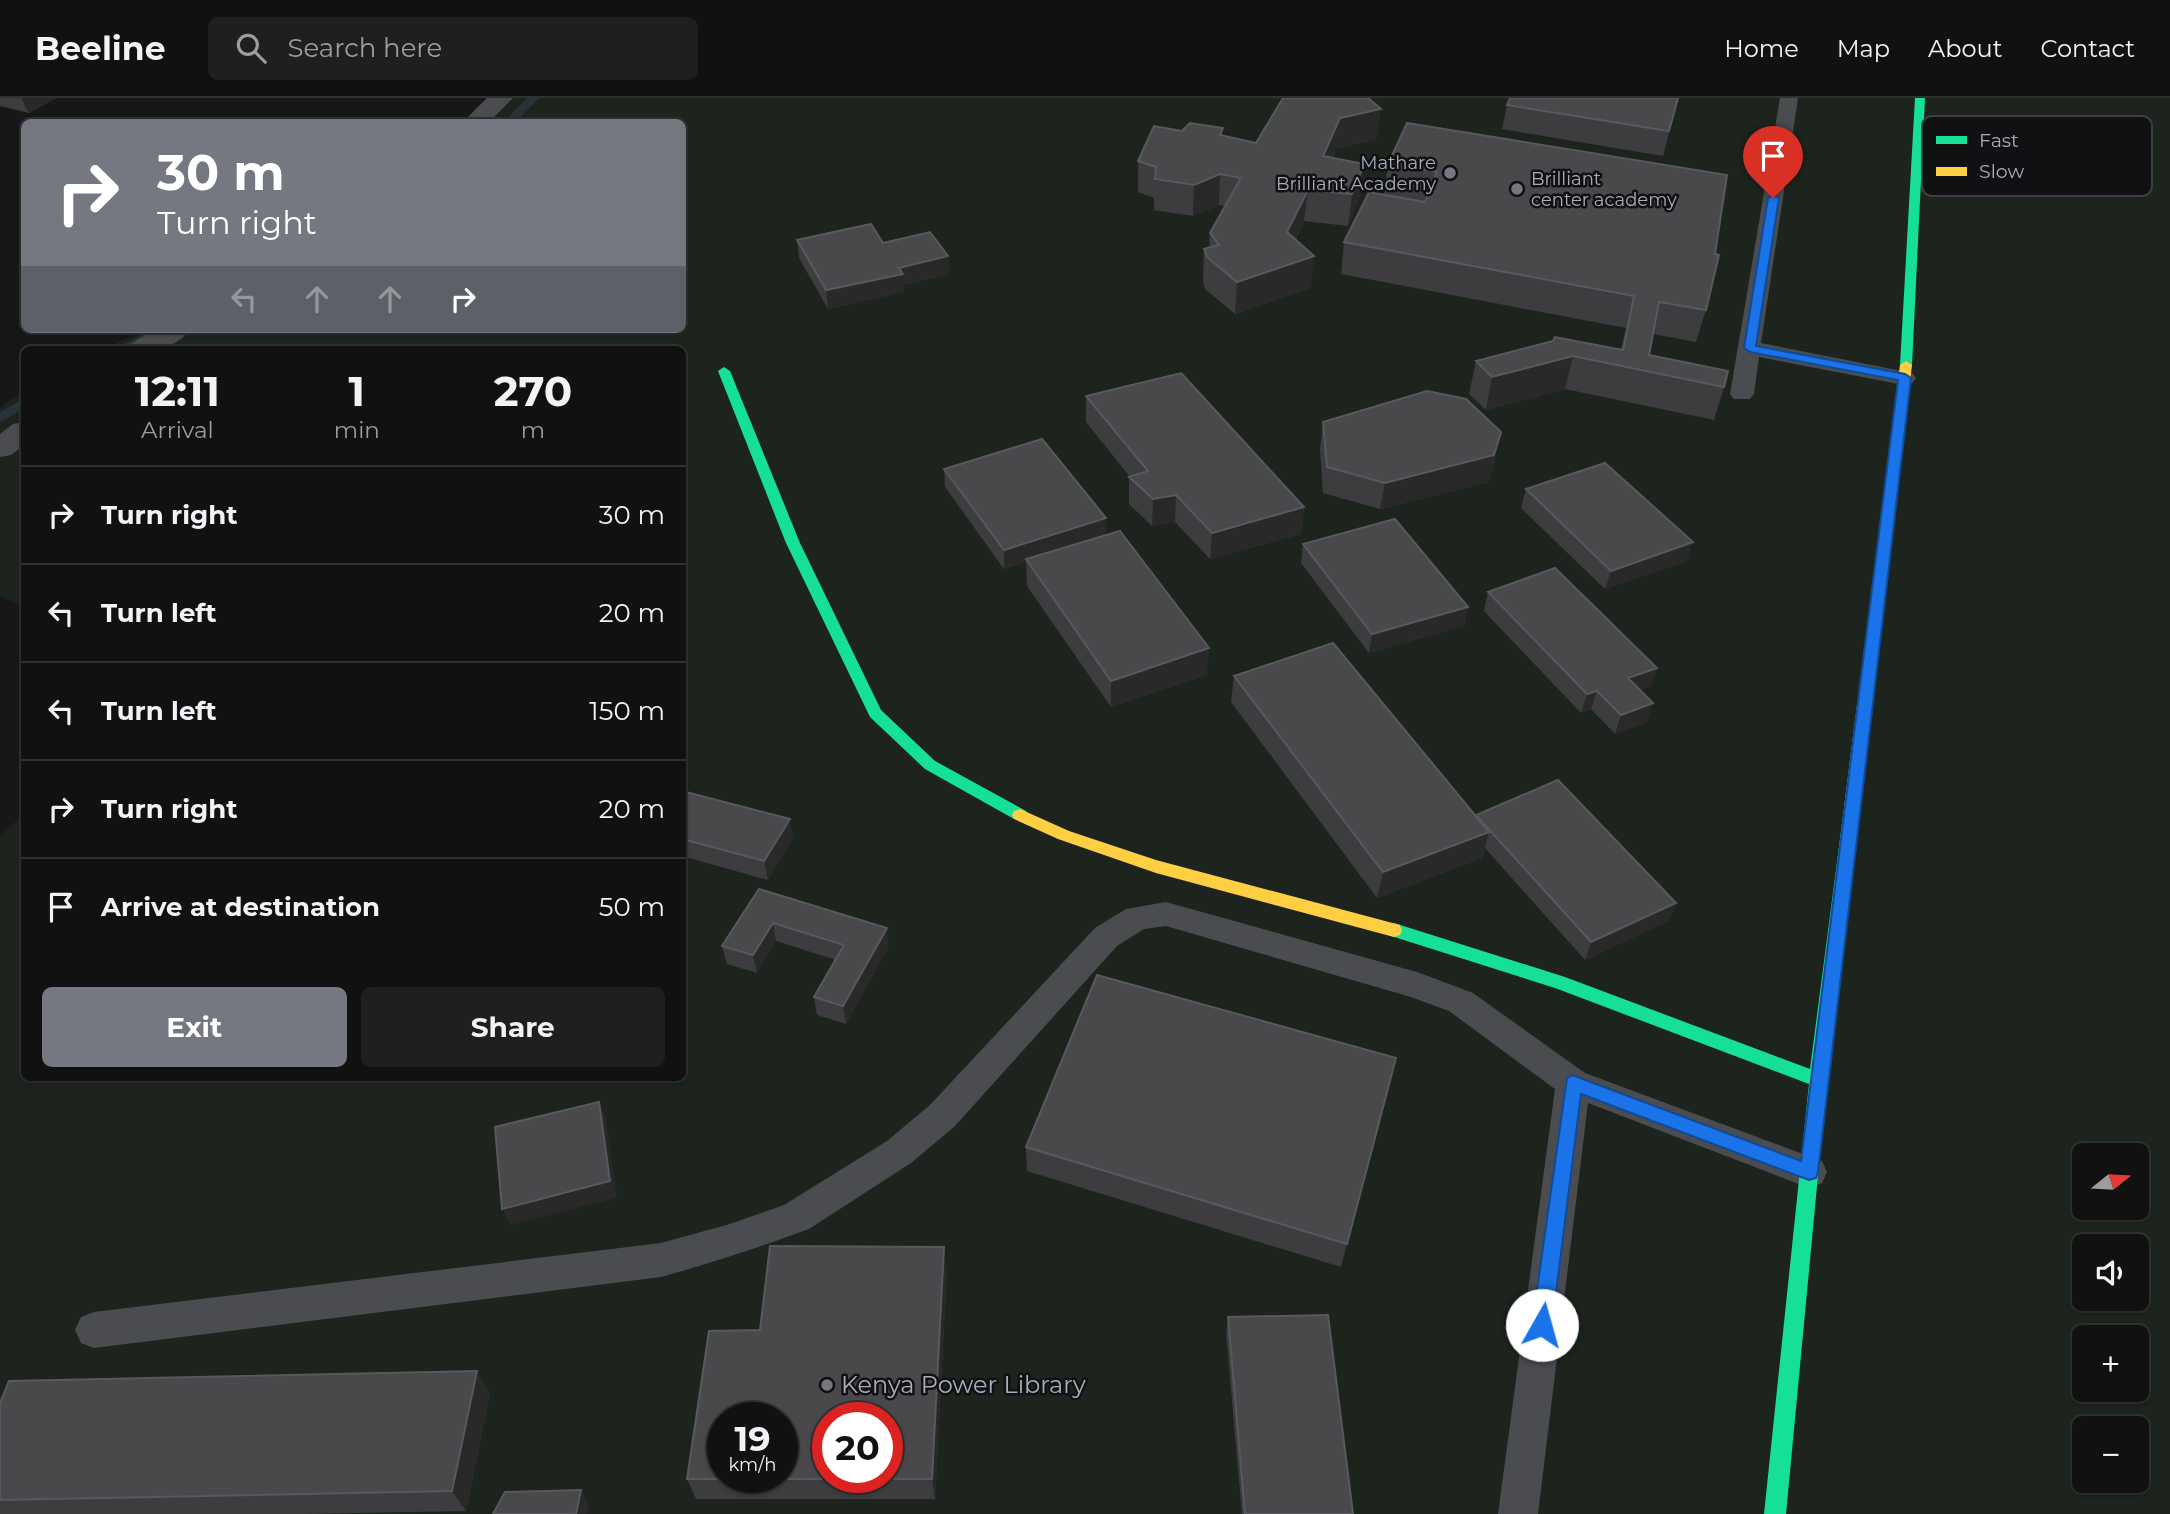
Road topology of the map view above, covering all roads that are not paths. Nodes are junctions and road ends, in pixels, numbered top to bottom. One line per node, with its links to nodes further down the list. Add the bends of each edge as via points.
1 (501, 98): 4 (street)
2 (1789, 98): 7 (lane)
3 (1920, 98): 9 (street)
4 (478, 119)
5 (169, 333): 6 (street)
6 (148, 346)
7 (1750, 348): 9 (lane); 10 (lane)
8 (724, 371): 13 (street, via 793,543 875,713 930,765 1054,833 1161,867 1348,915 1559,982)
9 (1905, 378): 13 (street)
10 (1742, 394)
11 (21, 433): 12 (street)
12 (0, 448)
13 (1818, 1080): 15 (street)
14 (1573, 1083): 15 (lane); 16 (lane, via 1461,1002 1417,985 1166,914 1137,918 1106,937 942,1115 899,1152 796,1217 661,1260); 17 (lane)
15 (1809, 1172): 18 (street)
16 (94, 1330)
17 (1518, 1514)
18 (1775, 1514)

